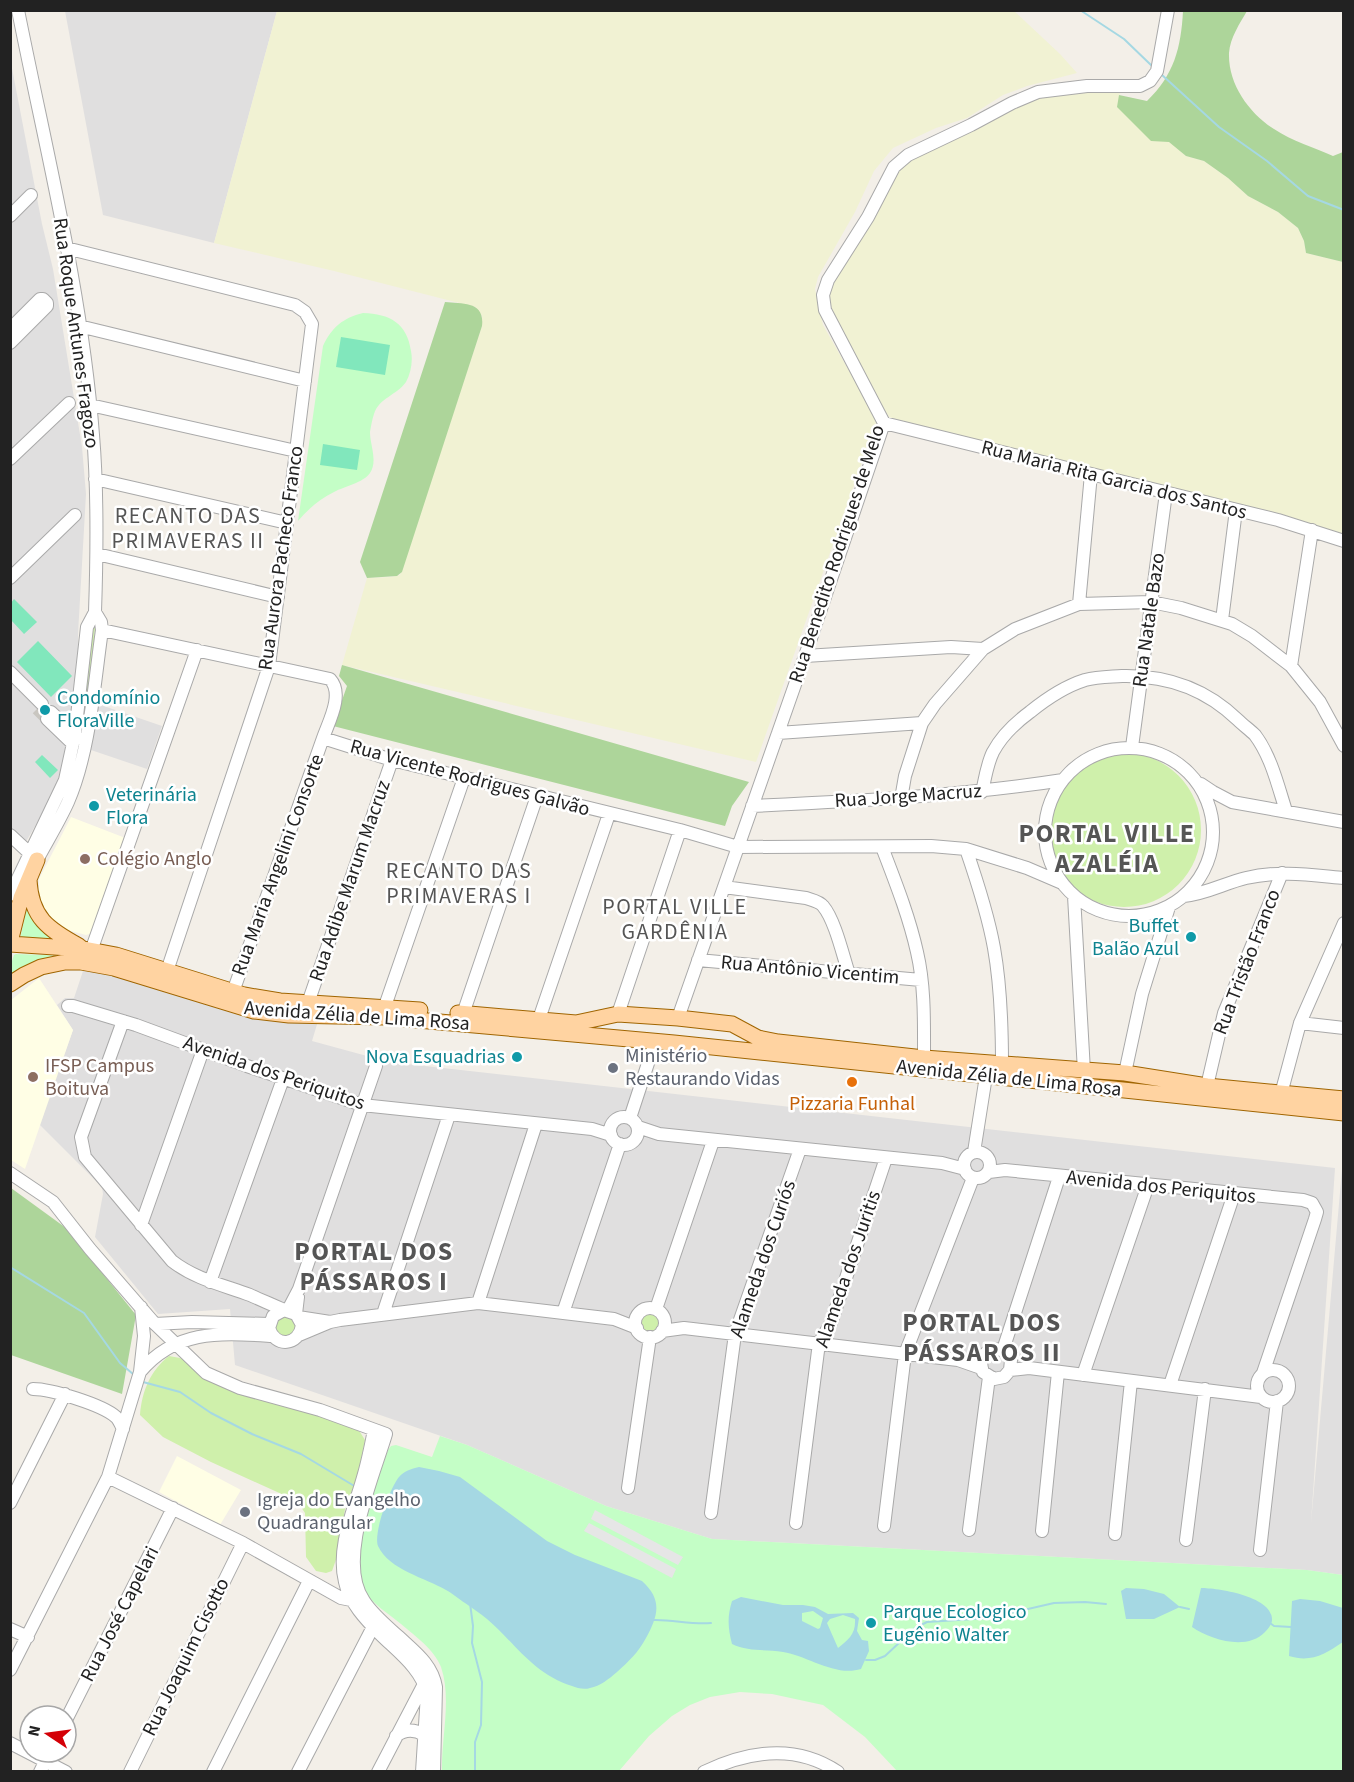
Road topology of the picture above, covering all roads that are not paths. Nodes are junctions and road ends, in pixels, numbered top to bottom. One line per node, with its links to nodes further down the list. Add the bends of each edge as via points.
1 (18, 10): 5 (street, Rua Roque Antunes Fragozo)
2 (1168, 10): 12 (street, Rua Benedito Rodrigues de Melo, via 1157,71 1150,81 1140,86 1087,86 1038,92 908,154 889,173 823,295 828,319)
3 (31, 195): 4 (street)
4 (10, 216)
5 (66, 248): 6 (street, Rua Roque Antunes Fragozo); 9 (street, Rua Aurora Pacheco Franco, via 295,305 306,312 312,324)
6 (79, 326): 9 (street); 11 (street, Rua Roque Antunes Fragozo)
7 (10, 329): 8 (street, via 40,299 47,303)
8 (10, 343)
9 (305, 381): 13 (street, Rua Aurora Pacheco Franco)
10 (69, 403): 14 (street)
11 (90, 405): 13 (street); 16 (street, Rua Roque Antunes Fragozo)
12 (884, 423): 15 (street, Rua Maria Rita Garcia dos Santos); 33 (street, Rua Benedito Rodrigues de Melo)
13 (296, 452): 20 (street, Rua Aurora Pacheco Franco)
14 (10, 459)
15 (1091, 474): 17 (street, Rua Maria Rita Garcia dos Santos); 27 (street)
16 (95, 479): 20 (street); 23 (street, Rua Roque Antunes Fragozo)
17 (1166, 493): 18 (street, Rua Maria Rita Garcia dos Santos); 26 (street, Rua Natale Bazo)
18 (1236, 510): 21 (street, Rua Maria Rita Garcia dos Santos); 29 (street)
19 (75, 515): 24 (street)
20 (287, 523): 25 (street, Rua Aurora Pacheco Franco)
21 (1312, 530): 22 (street, Rua Maria Rita Garcia dos Santos); 35 (street)
22 (1344, 541)
23 (97, 554): 25 (street); 28 (street, Rua Roque Antunes Fragozo)
24 (10, 578)
25 (278, 597): 34 (street, Rua Aurora Pacheco Franco)
26 (1151, 602): 27 (street); 29 (street); 37 (street, Rua Natale Bazo)
27 (1079, 604): 31 (street, via 1015,629)
28 (95, 612): 30 (street, Rua Roque Antunes Fragozo); 45 (street, via 87,627)
29 (1222, 620): 35 (street, via 1252,636)
30 (102, 630): 32 (street); 42 (street, Rua Roque Antunes Fragozo)
31 (983, 649): 33 (street, via 951,647); 40 (street)
32 (197, 650): 34 (street); 81 (street)
33 (805, 656): 43 (street, Rua Benedito Rodrigues de Melo)
34 (269, 666): 44 (street, Rua Vicente Rodrigues Galvão, via 332,681 336,697); 84 (street, Rua Aurora Pacheco Franco)
35 (1291, 666): 41 (street)
36 (10, 672): 39 (street)
37 (1142, 676): 47 (street, Rua Natale Bazo); 53 (street, via 1086,680 1040,704 1011,727 994,752); 58 (street, via 1183,684 1229,711 1255,736 1271,766)
38 (10, 684): 39 (street)
39 (23, 690): 45 (street)
40 (922, 723): 43 (street); 55 (street)
41 (1339, 729): 46 (street)
42 (88, 730): 45 (street, Rua Roque Antunes Fragozo); 48 (street, Rua Roque Antunes Fragozo)
43 (778, 733): 57 (street, Rua Benedito Rodrigues de Melo)
44 (323, 738): 49 (street, Rua Vicente Rodrigues Galvão); 88 (street, Rua Maria Angelini Consorte)
45 (75, 739): 48 (street, Rua Roque Antunes Fragozo); 67 (street, Rua Roque Antunes Fragozo, via 63,784)
46 (1344, 746)
47 (1132, 747): 51 (street, via 1094,755); 52 (street, via 1157,751 1179,763)
48 (82, 753): 67 (street, Rua Roque Antunes Fragozo, via 68,803)
49 (392, 760): 50 (street, Rua Vicente Rodrigues Galvão); 89 (street, Rua Adibe Marum Macruz)
50 (464, 778): 54 (street, Rua Vicente Rodrigues Galvão); 91 (street)
51 (1063, 780): 53 (street, Rua Jorge Macruz); 72 (street, via 1052,798 1045,840)
52 (1197, 781): 56 (street); 60 (street)
53 (982, 792): 55 (street, Rua Jorge Macruz)
54 (537, 796): 59 (street, Rua Vicente Rodrigues Galvão); 92 (street)
55 (900, 799): 57 (street, Rua Jorge Macruz)
56 (1232, 802): 58 (street); 60 (street, via 1222,805)
57 (752, 806): 64 (street, Rua Benedito Rodrigues de Melo)
58 (1286, 811): 61 (street)
59 (609, 814): 62 (street, Rua Vicente Rodrigues Galvão); 96 (street)
60 (1212, 816): 68 (street, via 1213,842)
61 (1344, 822)
62 (680, 830): 64 (street, Rua Vicente Rodrigues Galvão); 93 (street)
63 (10, 835): 67 (street)
64 (738, 846): 65 (street, Rua Vicente Rodrigues Galvão); 74 (street, Rua Benedito Rodrigues de Melo)
65 (882, 847): 66 (street, Rua Vicente Rodrigues Galvão); 86 (street, via 903,904)
66 (966, 849): 72 (street, Rua Vicente Rodrigues Galvão); 105 (street, via 994,946 1000,986)
67 (34, 857): 71 (main road, Rua Roque Antunes Fragozo); 75 (street, Rua Roque Antunes Fragozo)
68 (1206, 867): 73 (street); 77 (street)
69 (1282, 873): 70 (street); 73 (street); 111 (street, Rua Tristão Franco, via 1224,1013)
70 (1344, 878)
71 (29, 880): 80 (main road, Rua Roque Antunes Fragozo); 81 (main road, Avenida Zélia de Lima Rosa, via 31,898 41,919)
72 (1062, 883): 76 (street)
73 (1225, 884): 77 (street)
74 (724, 887): 83 (street, Rua Benedito Rodrigues de Melo); 85 (street, via 817,901 824,906)
75 (10, 895)
76 (1074, 896): 78 (street, via 1107,914 1130,917); 107 (street)
77 (1184, 896): 78 (street)
78 (1169, 907): 108 (street, via 1142,994)
79 (1344, 923): 82 (street)
80 (10, 943): 81 (main road, Avenida Zélia de Lima Rosa)
81 (88, 950): 84 (main road, Avenida Zélia de Lima Rosa)
82 (1338, 952): 99 (street, via 1308,1000)
83 (698, 960): 85 (street, Rua Antônio Vicentim); 95 (street, Rua Benedito Rodrigues de Melo)
84 (167, 971): 88 (main road, Avenida Zélia de Lima Rosa)
85 (849, 974): 86 (street, Rua Antônio Vicentim)
86 (921, 980): 104 (street)
87 (10, 984): 101 (main road, Avenida Zélia de Lima Rosa, via 41,967 78,962 114,968 254,1011 384,1017)
88 (232, 992): 89 (main road, Avenida Zélia de Lima Rosa)
89 (308, 1003): 91 (main road, Avenida Zélia de Lima Rosa)
90 (68, 1006): 98 (street, Avenida dos Periquitos)
91 (385, 1006): 92 (main road, Avenida Zélia de Lima Rosa)
92 (463, 1014): 96 (main road, Avenida Zélia de Lima Rosa)
93 (618, 1014): 94 (main road, Avenida Zélia de Lima Rosa); 96 (main road, Avenida Zélia de Lima Rosa, via 576,1023)
94 (649, 1016): 95 (main road, Avenida Zélia de Lima Rosa); 101 (main road, via 641,1024)
95 (678, 1018): 97 (main road, Avenida Zélia de Lima Rosa)
96 (539, 1019)
97 (701, 1021): 102 (main road, Avenida Zélia de Lima Rosa, via 705,1040 682,1039); 104 (main road, Avenida Zélia de Lima Rosa, via 732,1024 758,1038 778,1042)
98 (123, 1022): 103 (street, Avenida dos Periquitos); 129 (street, via 81,1137 85,1157)
99 (1300, 1023): 100 (street); 112 (street)
100 (1344, 1028)
101 (649, 1042): 102 (main road, Avenida Zélia de Lima Rosa); 118 (street)
102 (674, 1043): 109 (main road, Avenida Zélia de Lima Rosa)
103 (203, 1050): 110 (street, Avenida dos Periquitos); 129 (street)
104 (924, 1058): 105 (main road, Avenida Zélia de Lima Rosa)
105 (1002, 1064): 107 (main road, Avenida Zélia de Lima Rosa)
106 (376, 1066): 114 (street)
107 (1084, 1071): 108 (main road, Avenida Zélia de Lima Rosa)
108 (1125, 1074): 111 (main road, Avenida Zélia de Lima Rosa)
109 (986, 1076): 115 (main road, Avenida Zélia de Lima Rosa); 123 (street)
110 (283, 1079): 114 (street, Avenida dos Periquitos); 130 (street)
111 (1207, 1086): 112 (main road, Avenida Zélia de Lima Rosa)
112 (1281, 1094): 113 (main road, Avenida Zélia de Lima Rosa)
113 (1344, 1099)
114 (363, 1105): 116 (street, Avenida dos Periquitos); 136 (street, via 299,1289)
115 (1344, 1113)
116 (448, 1115): 117 (street, Avenida dos Periquitos); 135 (street)
117 (536, 1124): 119 (street, Avenida dos Periquitos); 131 (street)
118 (635, 1128): 119 (street, via 629,1144); 119 (street, via 622,1117); 120 (street)
119 (615, 1134): 134 (street)
120 (713, 1141): 121 (street); 133 (street)
121 (800, 1149): 122 (street); 142 (street, Alameda dos Curiós)
122 (886, 1158): 123 (street, Avenida dos Periquitos); 146 (street, Alameda dos Juritis, via 831,1323)
123 (969, 1165): 124 (street, Avenida dos Periquitos, via 981,1178); 124 (street, via 983,1153); 149 (street)
124 (990, 1168): 126 (street, Avenida dos Periquitos)
125 (10, 1173): 132 (street, via 53,1202)
126 (1059, 1177): 127 (street, Avenida dos Periquitos); 150 (street)
127 (1148, 1185): 128 (street, Avenida dos Periquitos); 154 (street)
128 (1234, 1194): 155 (street, Avenida dos Periquitos, via 1303,1200 1312,1203 1317,1212); 157 (street)
129 (141, 1225): 130 (street, via 172,1262)
130 (210, 1282): 136 (street, via 261,1300)
131 (478, 1303): 134 (street); 135 (street)
132 (140, 1306): 139 (street); 144 (street)
133 (656, 1309): 138 (street, via 647,1308); 140 (street, via 662,1315)
134 (563, 1313): 138 (street)
135 (383, 1314): 137 (street)
136 (283, 1318): 137 (street); 141 (street); 143 (street, via 302,1326); 143 (street, via 276,1340 285,1343)
137 (330, 1322): 143 (street)
138 (637, 1322): 145 (street, via 642,1335)
139 (155, 1324): 141 (street); 144 (street); 147 (street)
140 (663, 1326): 142 (street); 145 (street)
141 (222, 1328): 147 (street)
142 (735, 1334): 146 (street); 169 (street, Alameda dos Curiós)
143 (299, 1335)
144 (144, 1336): 148 (street, via 150,1346); 152 (street)
145 (650, 1337): 166 (street)
146 (819, 1343): 149 (street); 170 (street, Alameda dos Juritis)
147 (175, 1344): 148 (street); 179 (street, via 206,1373 221,1381 380,1432 347,1532 343,1556 344,1581)
148 (163, 1350): 152 (street)
149 (905, 1354): 151 (street); 171 (street)
150 (1008, 1360): 151 (street, via 992,1349); 151 (street, via 999,1379); 153 (street)
151 (984, 1367): 172 (street)
152 (140, 1372): 164 (street)
153 (1058, 1372): 154 (street); 173 (street)
154 (1083, 1375): 156 (street)
155 (1260, 1379): 161 (street); 162 (street); 163 (street, via 1274,1370 1285,1375 1287,1393)
156 (1131, 1381): 157 (street); 174 (street)
157 (1170, 1385): 159 (street)
158 (33, 1389): 160 (street)
159 (1205, 1389): 161 (street); 175 (street)
160 (65, 1394): 164 (street, via 115,1416); 167 (street)
161 (1237, 1394): 162 (street)
162 (1261, 1397): 163 (street)
163 (1277, 1401): 177 (street)
164 (123, 1429): 165 (street)
165 (108, 1477): 168 (street); 182 (street)
166 (628, 1488)
167 (10, 1503)
168 (173, 1508): 176 (street); 185 (street, Rua José Capelari)
169 (711, 1513)
170 (796, 1523)
171 (884, 1526)
172 (969, 1530)
173 (1042, 1531)
174 (1115, 1534)
175 (1186, 1540)
176 (243, 1543): 178 (street); 190 (street, Rua Joaquim Cisotto)
177 (1260, 1550)
178 (309, 1581): 179 (street, via 341,1598); 191 (street)
179 (358, 1601): 180 (street)
180 (375, 1622): 184 (street); 192 (street); 195 (street, via 428,1665 434,1676)
181 (10, 1629): 182 (street)
182 (28, 1637): 183 (street)
183 (10, 1670)
184 (424, 1682): 186 (street); 187 (street)
185 (74, 1704)
186 (424, 1735): 187 (street, via 406,1731); 194 (street)
187 (396, 1736): 193 (street)
188 (51, 1764): 189 (street)
189 (66, 1772)
190 (130, 1772)
191 (213, 1772)
192 (298, 1772)
193 (378, 1772)
194 (422, 1772)
195 (434, 1772)
196 (704, 1772): 197 (street, via 736,1758 775,1752 808,1757)
197 (838, 1772)

